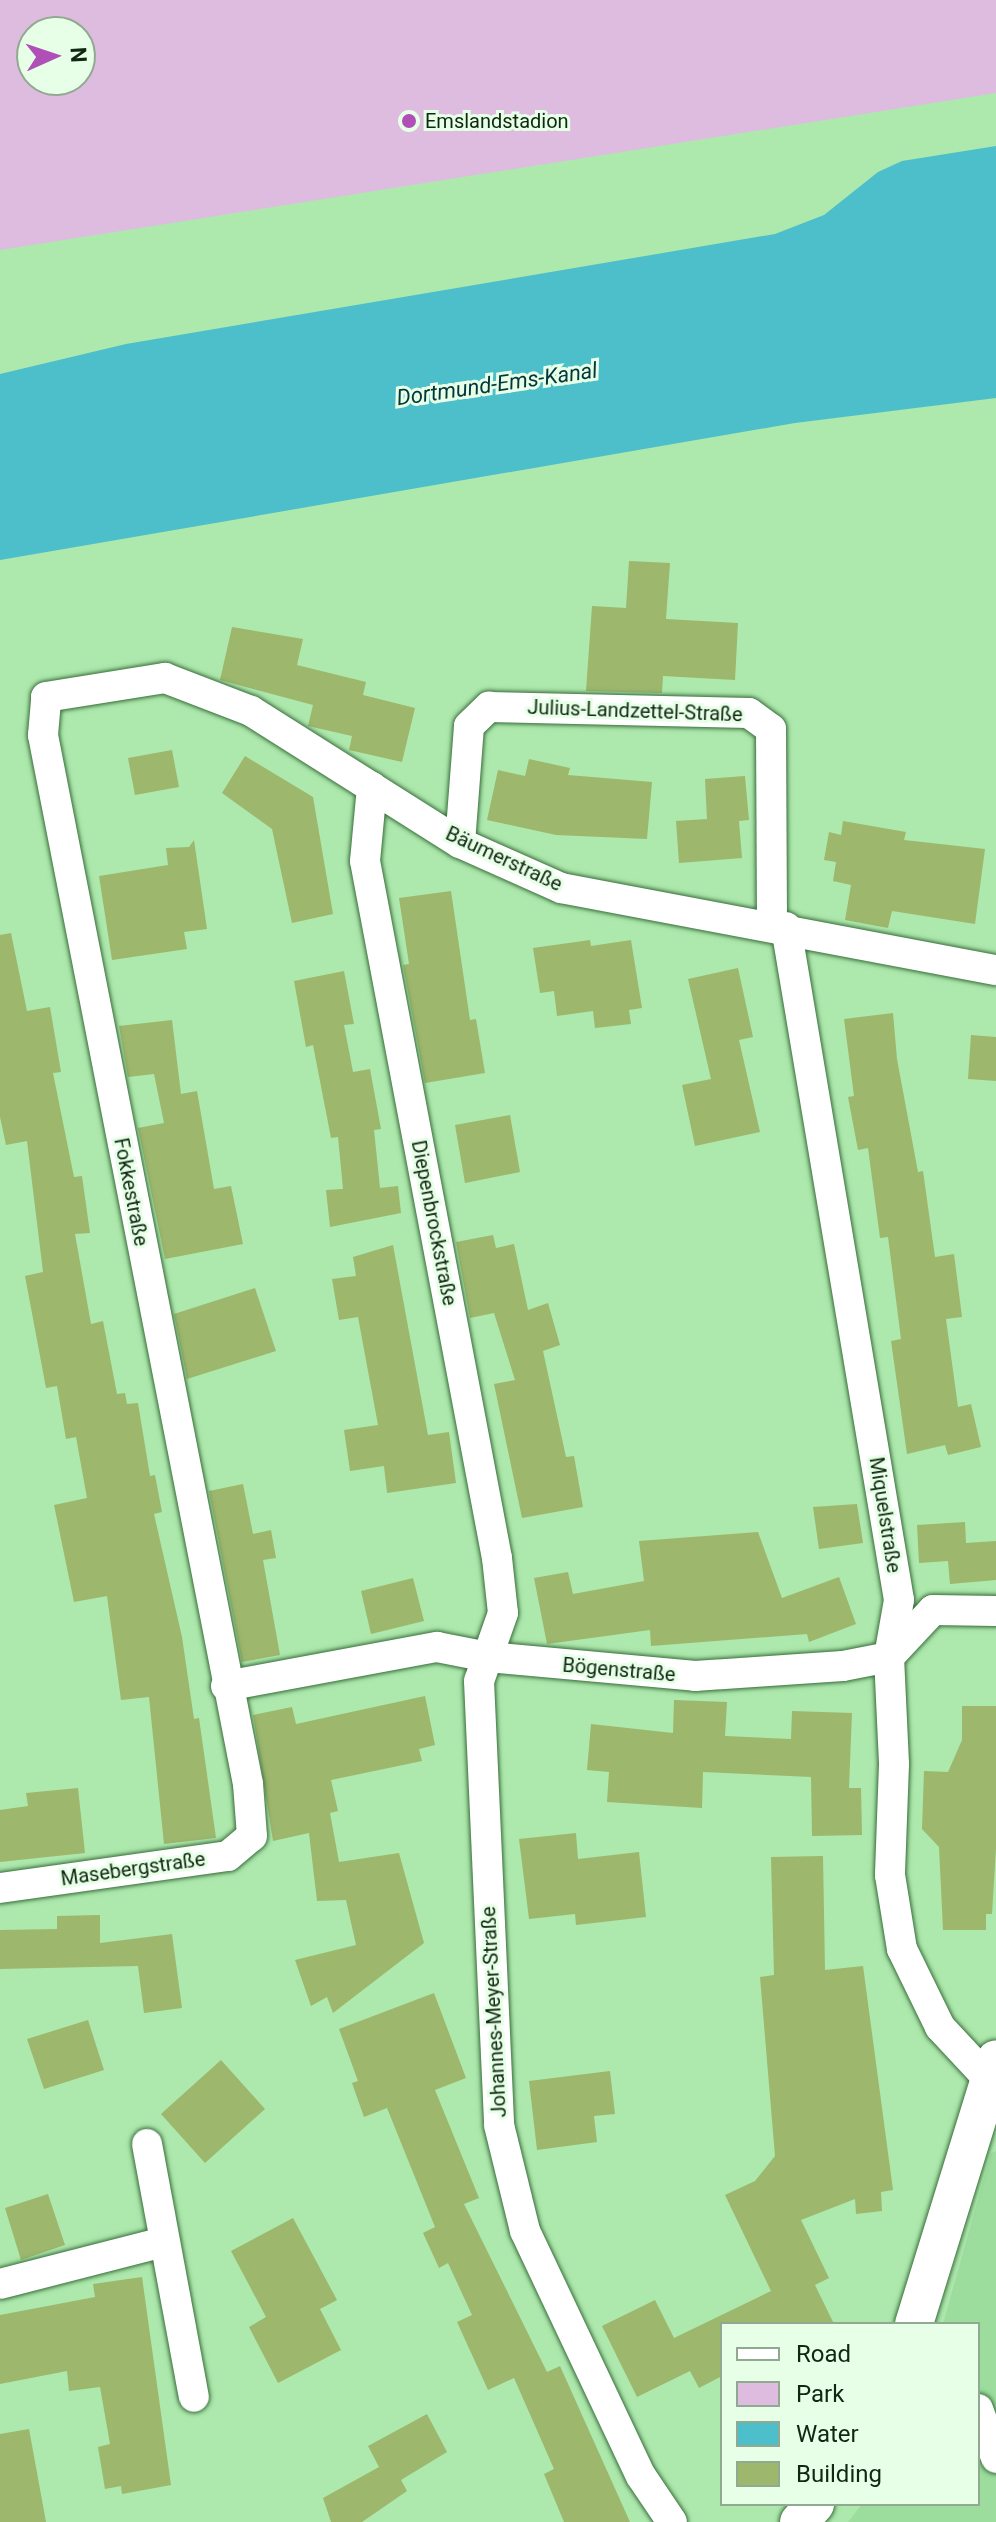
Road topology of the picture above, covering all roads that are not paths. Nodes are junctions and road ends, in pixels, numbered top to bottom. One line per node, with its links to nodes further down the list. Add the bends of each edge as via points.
1 (46, 697): 2 (street, Bäumerstraße, via 165,678 251,711); 9 (street, Fokkestraße, via 43,735)
2 (372, 787): 3 (street, Bäumerstraße); 7 (street, Diepenbrockstraße, via 365,861 497,1558 503,1613)
3 (460, 843): 4 (street, Bäumerstraße, via 561,888); 4 (street, Julius-Landzettel-Straße, via 469,726 489,707 749,713 771,729)
4 (779, 927): 5 (street, Bäumerstraße); 8 (street, Miquelstraße, via 899,1600)
5 (996, 970)
6 (996, 1611): 8 (street, via 933,1610)
7 (488, 1657): 8 (street, Bögenstraße, via 695,1676 843,1666); 9 (street, Bögenstraße, via 437,1647); 20 (street, Johannes-Meyer-Straße, via 479,1681 499,2125 525,2231 641,2476)
8 (889, 1657): 11 (street, Miquelstraße, via 894,1764 890,1875 902,1949 940,2027)
9 (226, 1686): 10 (street, Masebergstraße, via 248,1784 252,1836 228,1856)
10 (0, 1888)
11 (993, 2075): 15 (main road)
12 (147, 2144): 13 (street)
13 (163, 2242): 14 (street); 16 (street)
14 (0, 2284)
15 (918, 2322)
16 (194, 2397)
17 (980, 2414): 18 (street)
18 (996, 2458)
19 (813, 2506): 21 (main road)
20 (672, 2522)
21 (799, 2522)

